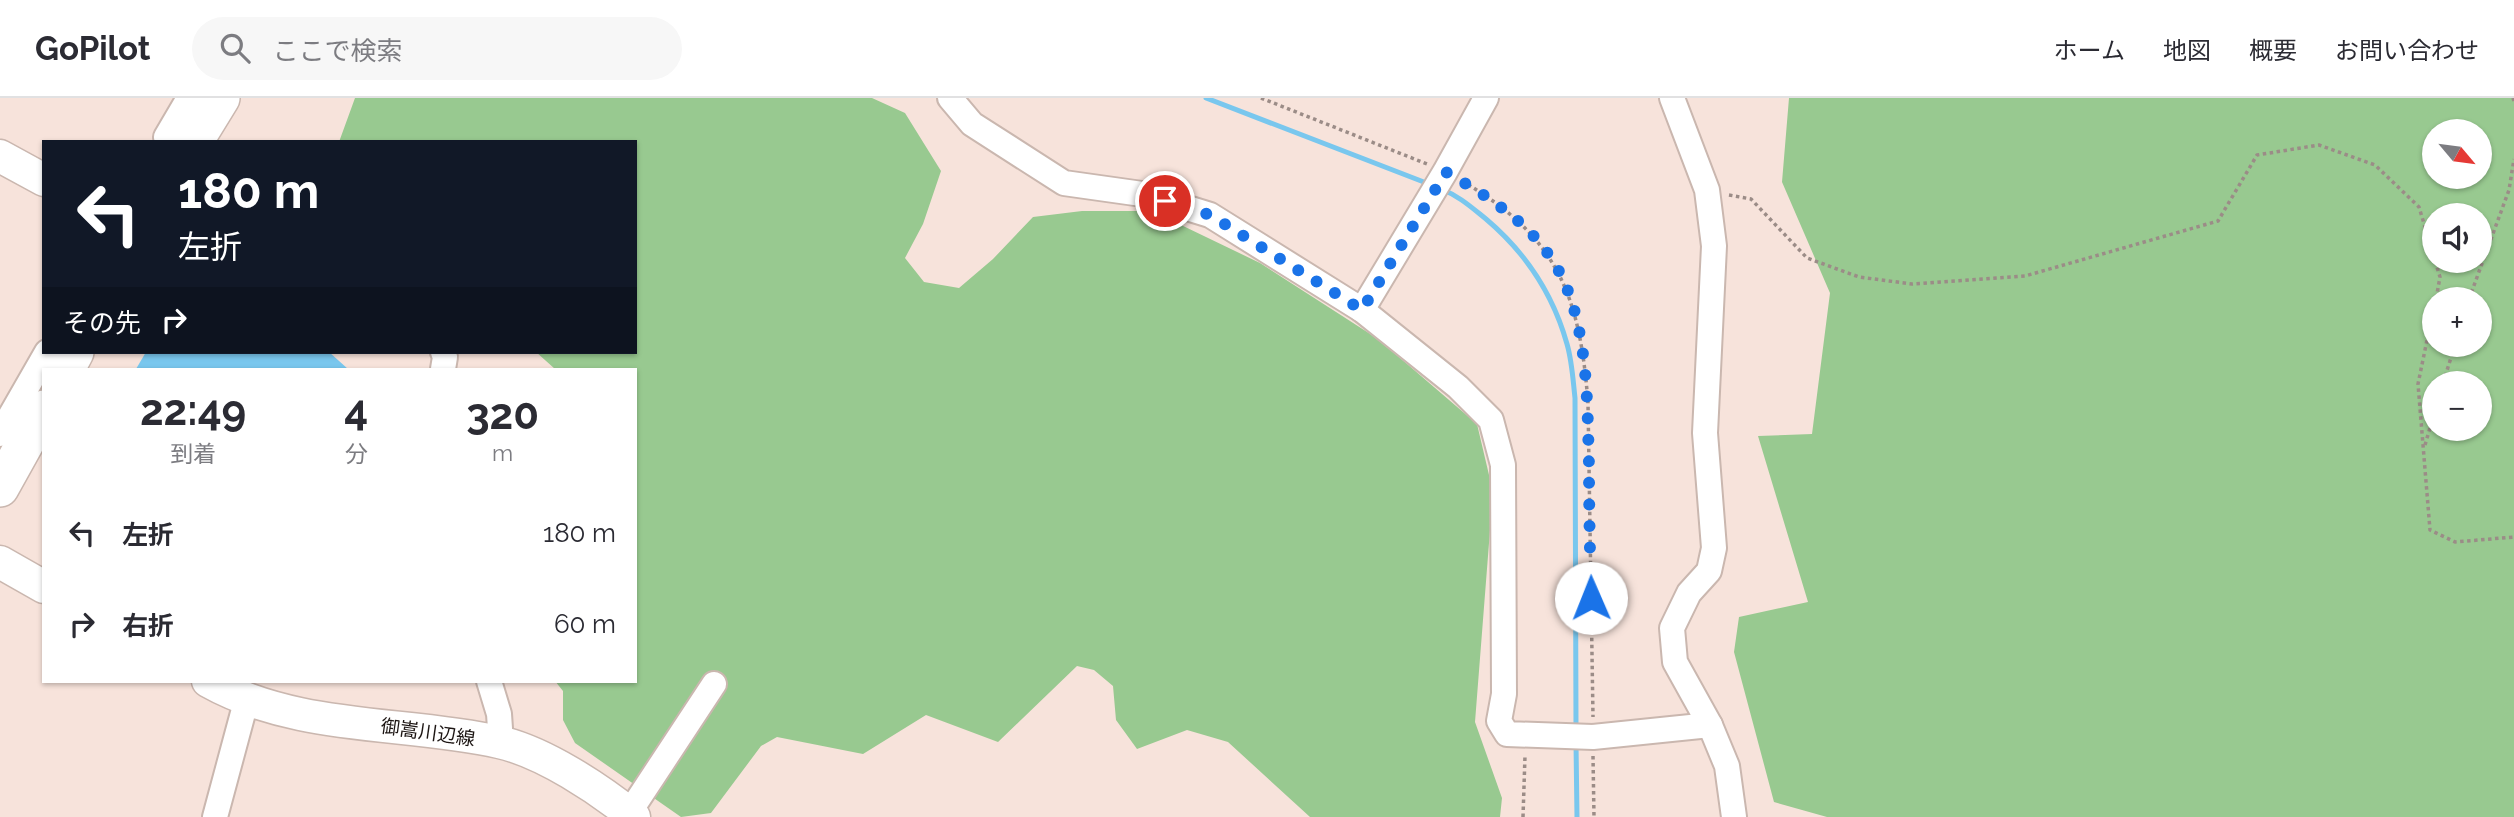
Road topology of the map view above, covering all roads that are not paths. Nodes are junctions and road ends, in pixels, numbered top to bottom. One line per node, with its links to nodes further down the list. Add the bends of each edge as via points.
1 (189, 98): 6 (street)
2 (221, 98): 6 (highway)
3 (950, 98): 9 (street, via 972,124 1064,183 1142,194 1210,215)
4 (1486, 98): 9 (street)
5 (1672, 98): 20 (street, via 1707,190 1714,246 1705,433 1714,548 1709,571 1689,593 1672,628 1675,662)
6 (180, 139)
7 (0, 156): 8 (main road)
8 (42, 179)
9 (1362, 310): 20 (street, via 1458,387 1491,420 1503,465 1504,694 1499,721 1507,734 1593,737)
10 (46, 354): 12 (street)
11 (42, 413): 13 (highway)
12 (0, 434)
13 (0, 488)
14 (0, 562): 15 (main road)
15 (42, 586)
16 (213, 683): 19 (main road, 御嵩川辺線)
17 (490, 683): 21 (street)
18 (714, 684): 22 (street)
19 (247, 698): 21 (main road, 御嵩川辺線, via 298,714); 23 (street)
20 (1710, 725): 24 (street, via 1727,766)
21 (501, 743): 22 (main road, 御嵩川辺線, via 555,765)
22 (632, 815)
23 (215, 817)
24 (1734, 817)

